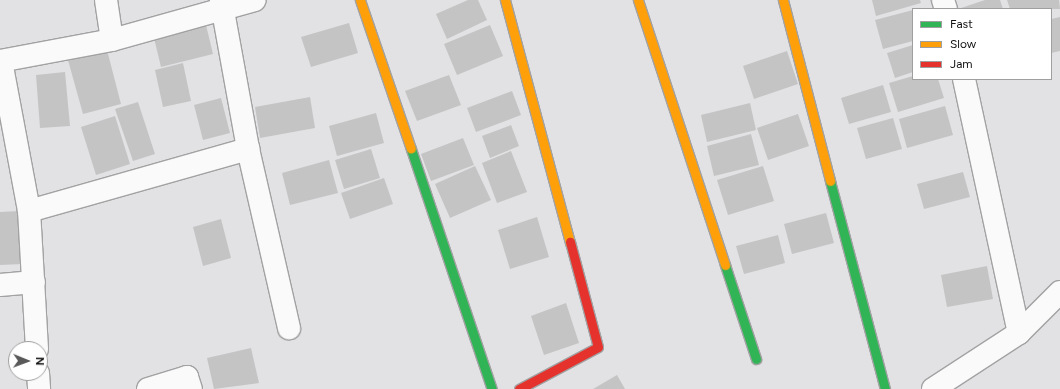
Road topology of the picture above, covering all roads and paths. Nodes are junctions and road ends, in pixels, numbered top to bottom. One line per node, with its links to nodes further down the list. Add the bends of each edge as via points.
1 (106, 0): 8 (street)
2 (255, 0): 7 (street)
3 (360, 0): 23 (street)
4 (505, 0): 24 (street, via 598,347)
5 (638, 0): 19 (street)
6 (783, 0): 25 (street)
7 (222, 5): 8 (street); 11 (street)
8 (112, 40): 9 (street)
9 (1, 61): 12 (street)
10 (964, 80): 17 (street)
11 (248, 149): 12 (street); 16 (street)
12 (29, 211): 13 (street)
13 (34, 282): 14 (street); 18 (street)
14 (0, 285)
15 (1060, 292): 17 (street)
16 (289, 328)
17 (1019, 333): 20 (street)
18 (37, 341)
19 (756, 359)
20 (938, 388)
21 (148, 389): 22 (street, via 187,377)
22 (191, 389)
23 (492, 389)
24 (519, 389)
25 (885, 389)

